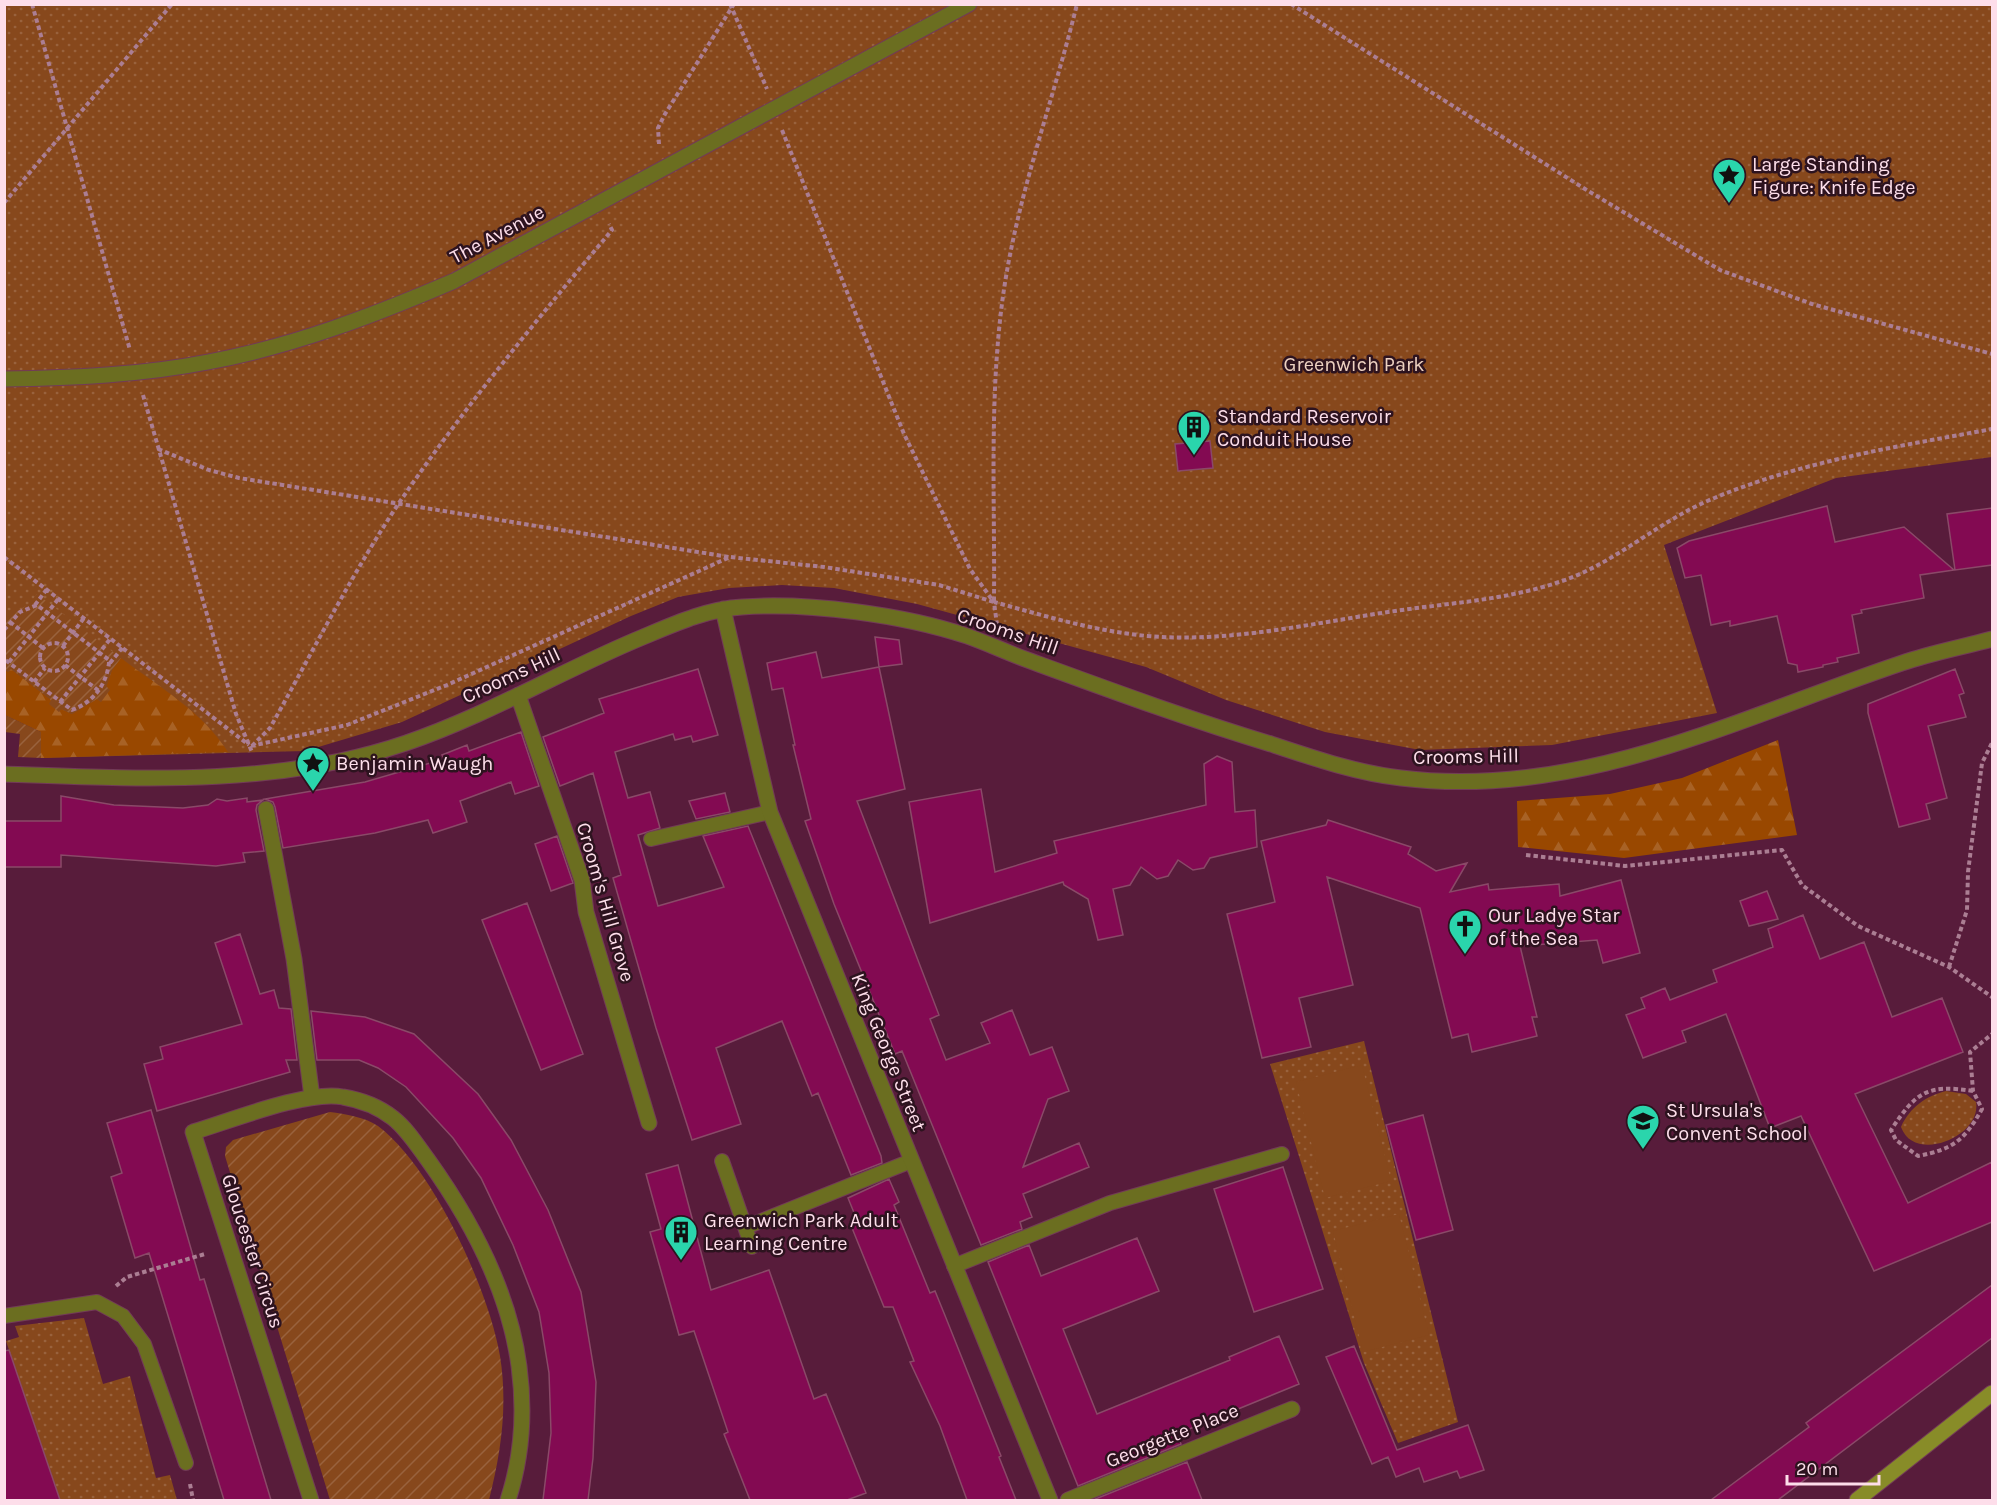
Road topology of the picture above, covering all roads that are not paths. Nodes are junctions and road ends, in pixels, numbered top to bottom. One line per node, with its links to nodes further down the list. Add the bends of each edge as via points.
1 (969, 4): 2 (street, The Avenue, via 454,281 379,313 295,341 188,365 136,372)
2 (4, 379)
3 (723, 609): 4 (street, Crooms Hill, via 810,607 964,635 1211,726 1314,758 1437,782 1497,780 1614,763 1671,747 1905,662); 5 (street, Crooms Hill, via 624,645); 8 (street, King George Street)
4 (1992, 639)
5 (518, 695): 6 (street, Crooms Hill, via 406,743 338,762 252,774 157,779); 11 (street, Croom's Hill Grove, via 582,880 586,912)
6 (4, 774)
7 (266, 809): 10 (street, via 294,959)
8 (770, 812): 9 (lane); 14 (street, King George Street)
9 (651, 839)
10 (312, 1098): 22 (street, Gloucester Circus, via 193,1132); 23 (street, Gloucester Circus, via 341,1096 370,1104 393,1118 438,1174 482,1247 504,1304 519,1365 523,1424)
11 (649, 1123)
12 (1282, 1154): 17 (lane, via 1110,1203)
13 (722, 1161): 15 (lane)
14 (911, 1161): 15 (lane); 17 (street, King George Street)
15 (746, 1227): 16 (lane)
16 (752, 1246)
17 (954, 1266): 24 (street, King George Street)
18 (4, 1316): 21 (lane, via 96,1302 123,1316 144,1344)
19 (1992, 1393): 26 (main road)
20 (1292, 1409): 25 (street, Georgette Place)
21 (186, 1463)
22 (311, 1500)
23 (508, 1500)
24 (1050, 1500)
25 (1068, 1500)
26 (1857, 1500)

